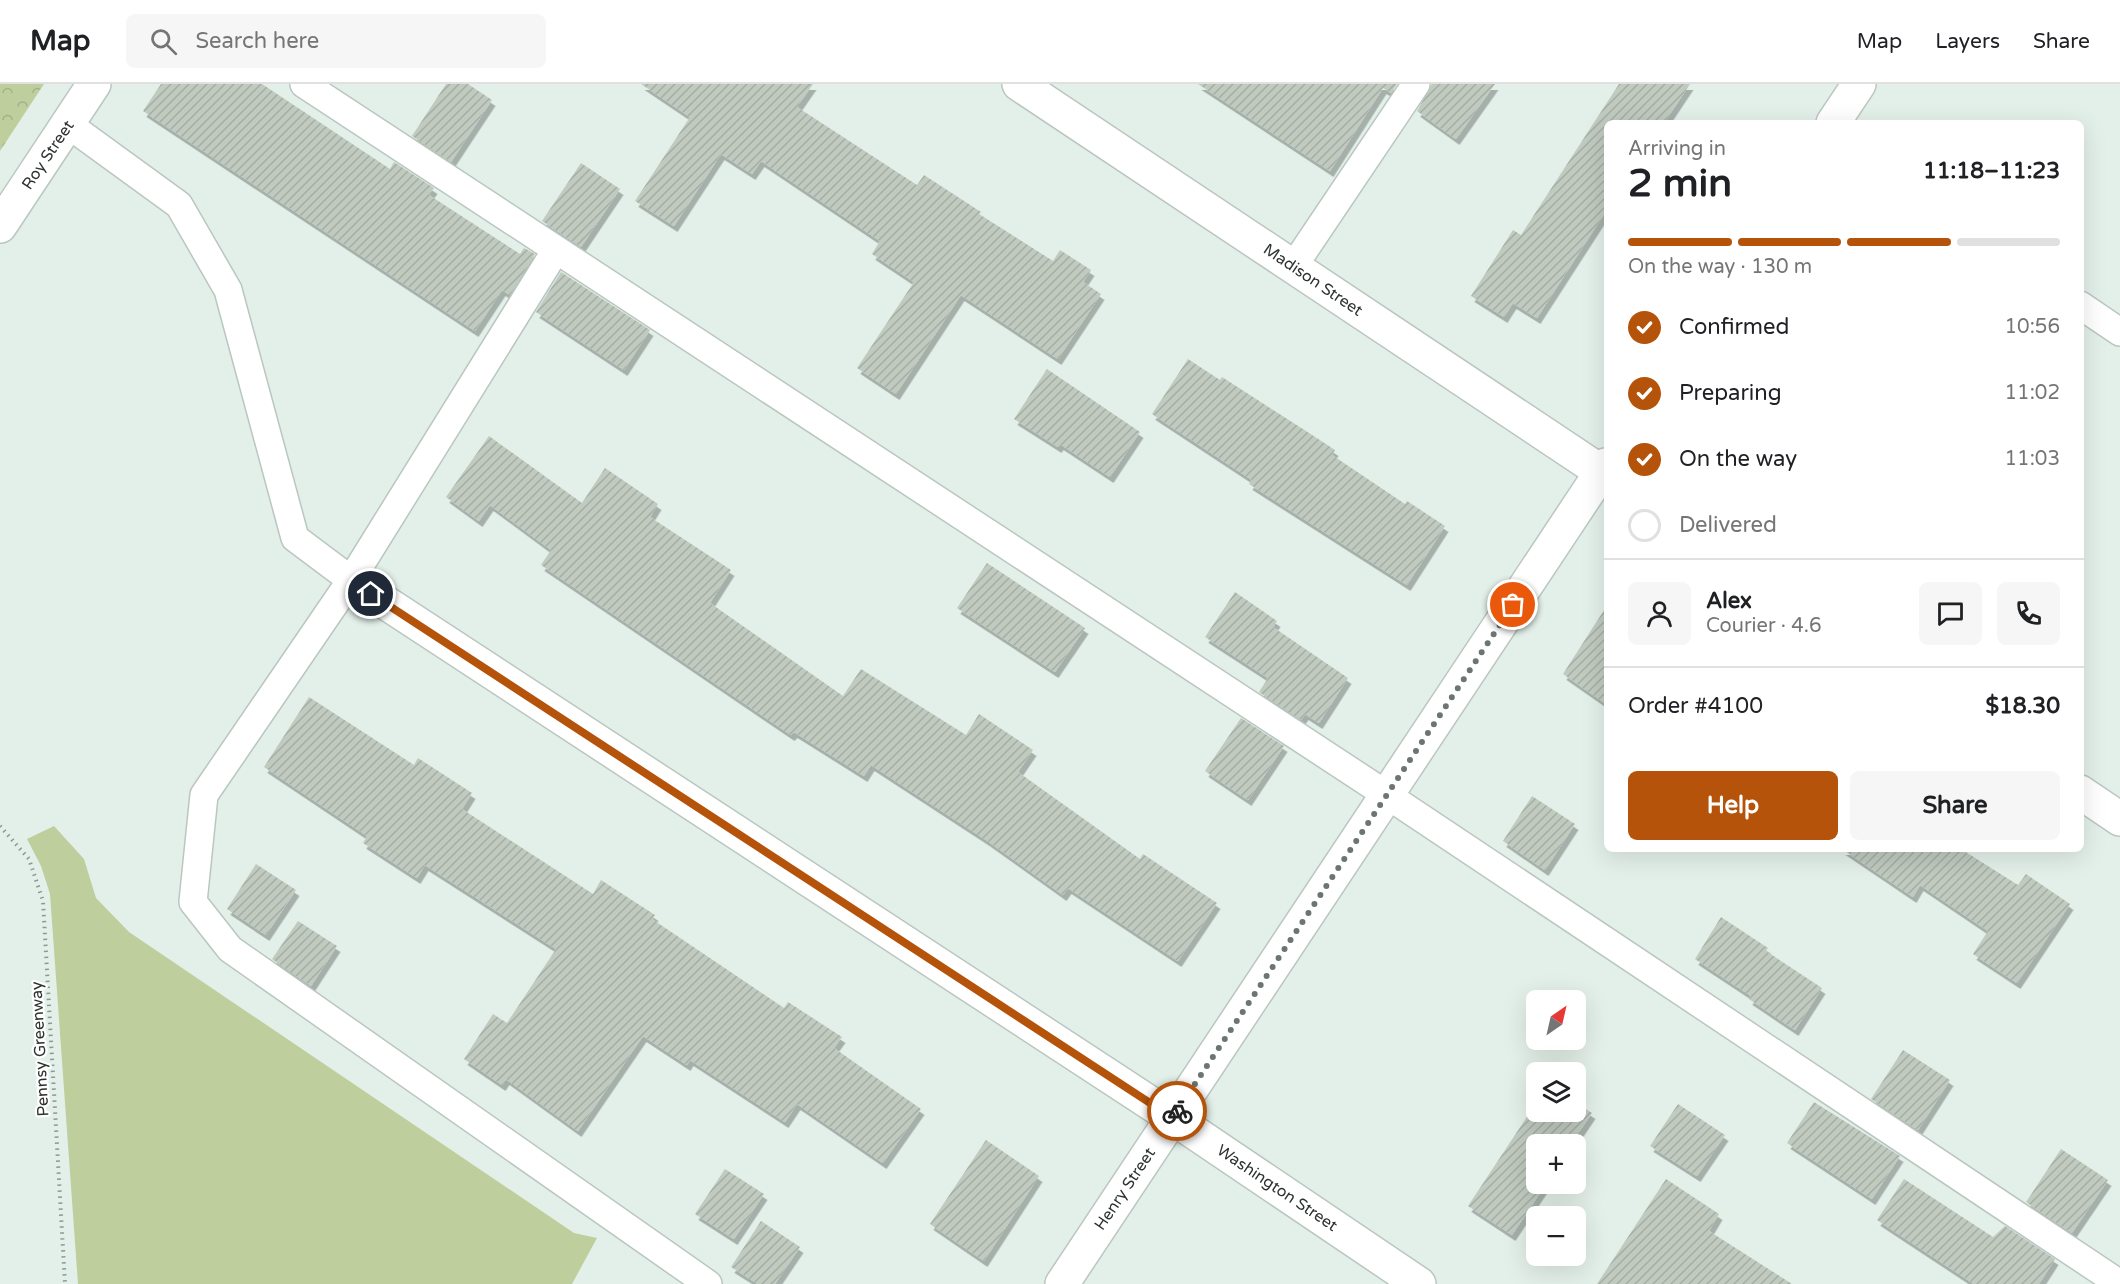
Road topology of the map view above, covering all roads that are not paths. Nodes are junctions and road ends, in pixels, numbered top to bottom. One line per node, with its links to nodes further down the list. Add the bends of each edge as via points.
1 (94, 84): 7 (street, Roy Street)
2 (304, 84): 9 (lane)
3 (1019, 84): 10 (street, Madison Street)
4 (1416, 84): 10 (lane)
5 (1859, 84): 6 (street)
6 (1835, 120)
7 (69, 125): 8 (street, Roy Street); 15 (lane, via 179,205 228,290 295,538)
8 (0, 226)
9 (556, 250): 15 (lane); 16 (lane)
10 (1293, 267): 13 (street, Madison Street)
11 (2084, 308): 12 (lane)
12 (2120, 332)
13 (1604, 470)
14 (1604, 472): 16 (street, Henry Street)
15 (351, 580): 19 (street, Washington Street); 20 (lane, via 204,795 193,903 230,949)
16 (1387, 795): 19 (street, Henry Street); 23 (lane)
17 (2084, 795): 18 (street)
18 (2120, 819)
19 (1173, 1118): 21 (street, Henry Street); 22 (street, Washington Street)
20 (708, 1284)
21 (1062, 1284)
22 (1419, 1284)
23 (2120, 1284)

